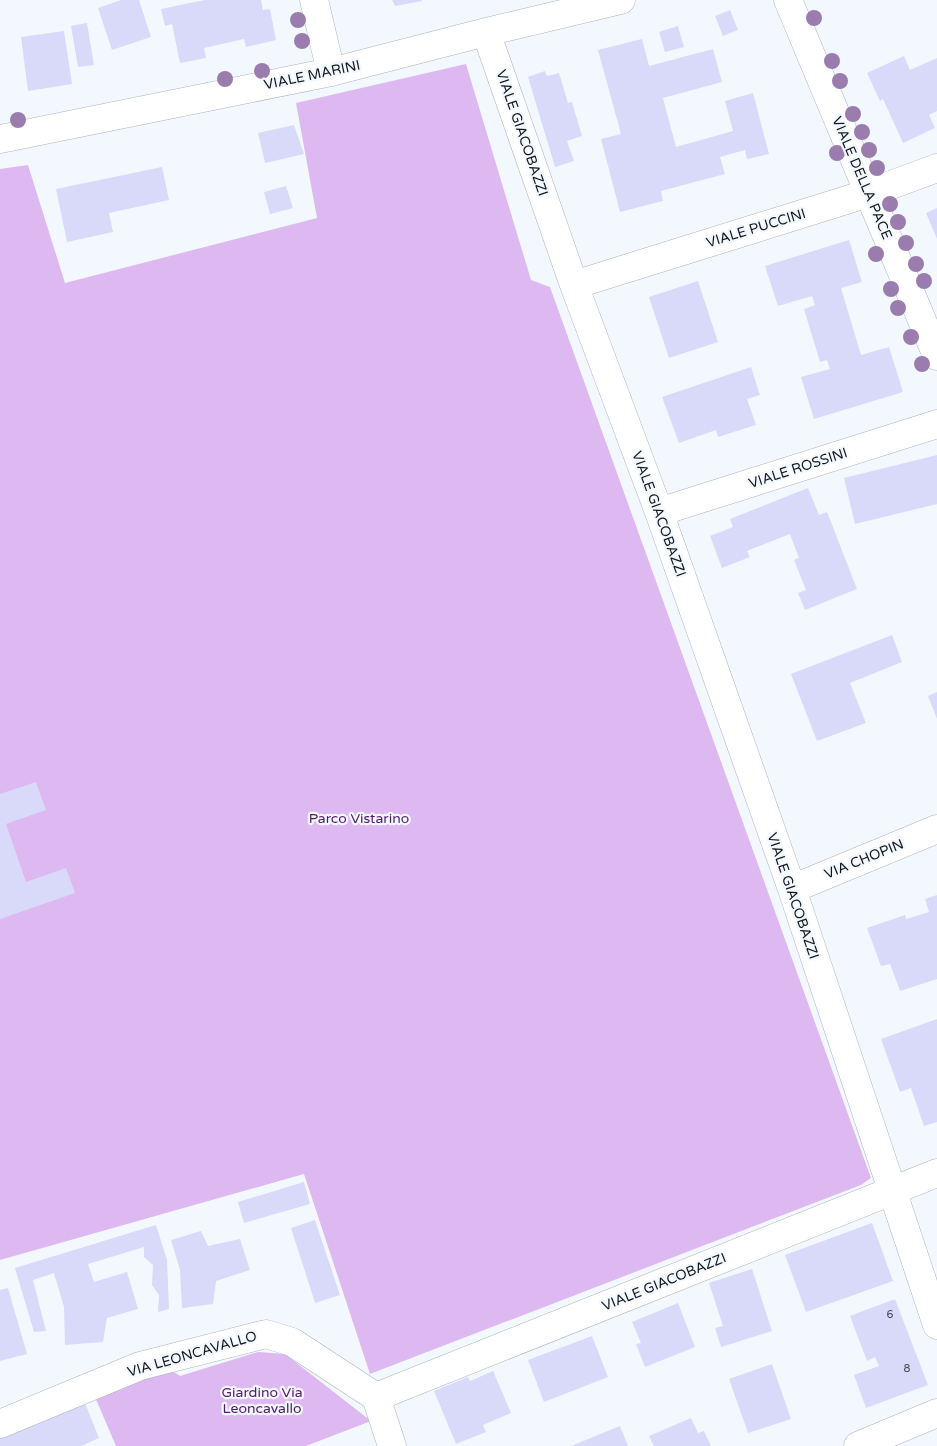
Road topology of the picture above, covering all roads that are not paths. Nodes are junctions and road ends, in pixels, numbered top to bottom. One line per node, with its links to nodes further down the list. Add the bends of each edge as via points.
1 (314, 0): 5 (street)
2 (621, 0): 4 (street, VIALE MARINI)
3 (788, 0): 8 (street, VIALE DELLA PACE)
4 (486, 32): 5 (street, VIALE MARINI); 9 (street, VIALE GIACOBAZZI)
5 (331, 72): 6 (street, VIALE MARINI)
6 (0, 139)
7 (937, 168): 8 (street, VIALE PUCCINI)
8 (869, 193): 9 (street, VIALE PUCCINI); 10 (street, VIALE DELLA PACE)
9 (574, 285): 12 (street, VIALE GIACOBAZZI)
10 (937, 356)
11 (937, 424): 12 (street, VIALE ROSSINI)
12 (659, 512): 14 (street, VIALE GIACOBAZZI)
13 (937, 829): 14 (street, VIA CHOPIN)
14 (792, 888): 16 (street, VIALE GIACOBAZZI)
15 (937, 1172): 16 (street)
16 (891, 1191): 17 (street); 18 (street, VIALE GIACOBAZZI)
17 (937, 1325)
18 (376, 1397): 20 (street, VIA LEONCAVALLO, via 292,1342 266,1334 140,1366); 21 (street)
19 (937, 1414): 22 (street)
20 (0, 1424)
21 (392, 1446)
22 (858, 1446)

